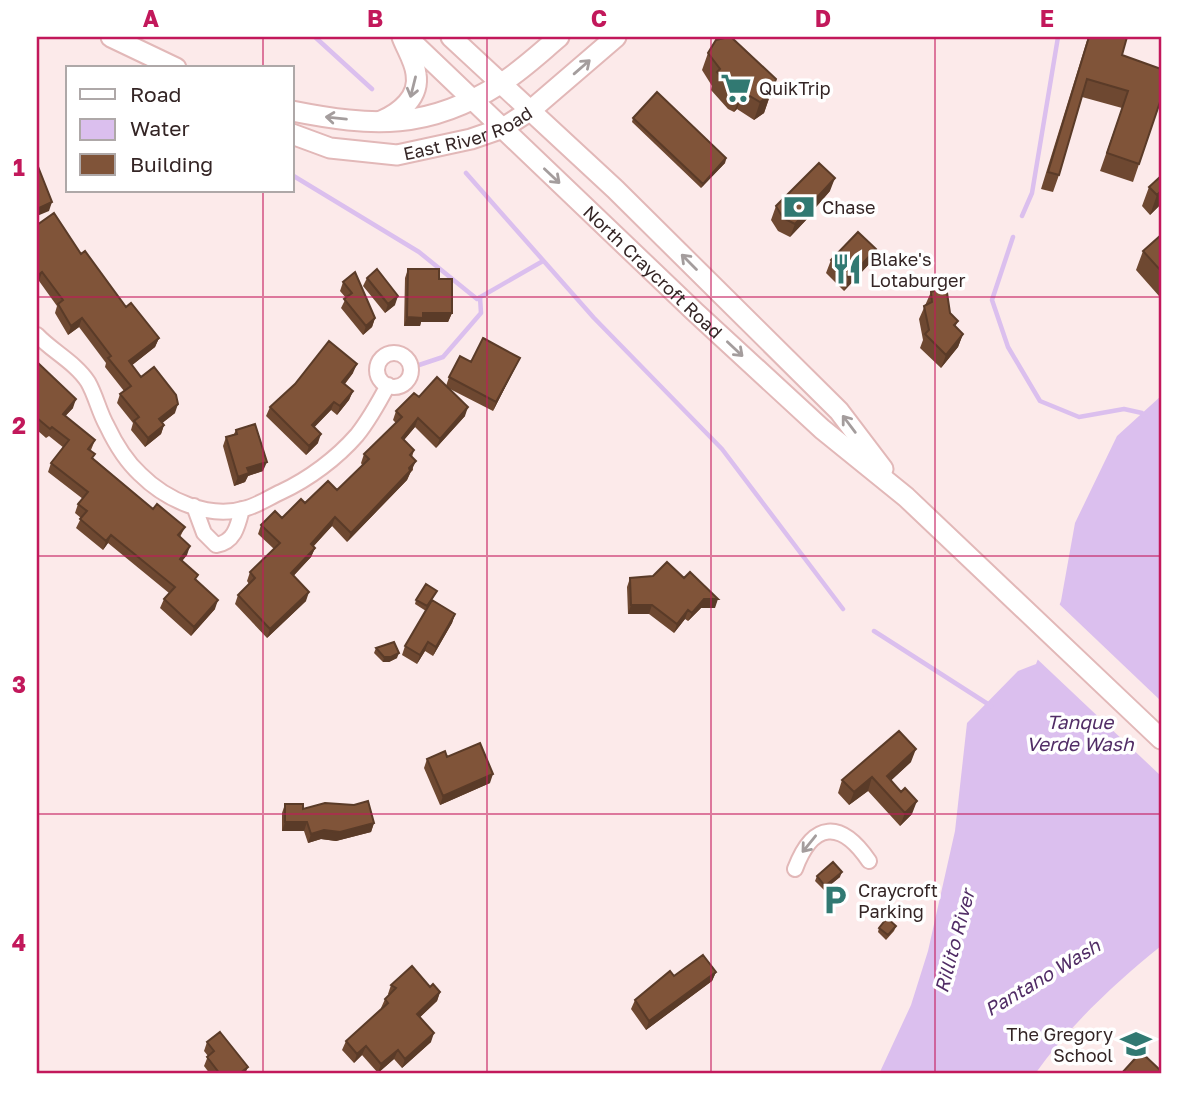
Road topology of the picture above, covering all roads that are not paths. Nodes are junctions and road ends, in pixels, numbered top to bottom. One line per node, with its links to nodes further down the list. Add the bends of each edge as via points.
1 (111, 37): 7 (main road)
2 (402, 37): 12 (main road, one-way to 12, via 416,82 409,102)
3 (407, 37): 9 (main road, North Craycroft Road)
4 (451, 37): 8 (main road, North Craycroft Road)
5 (559, 37): 8 (main road, East River Road)
6 (616, 37): 10 (main road, East River Road, one-way to 6)
7 (172, 66)
8 (501, 83): 9 (main road, East River Road); 10 (main road, North Craycroft Road)
9 (474, 99): 12 (main road, East River Road, via 420,120); 13 (main road, North Craycroft Road)
10 (531, 110): 13 (main road, East River Road); 17 (main road, North Craycroft Road, one-way to 10, via 839,411)
11 (294, 111): 12 (main road, East River Road, one-way to 11)
12 (378, 123)
13 (503, 128): 14 (main road, East River Road, via 397,155 330,148); 17 (main road, North Craycroft Road, one-way to 17, via 800,409)
14 (294, 135)
15 (37, 335): 18 (street, via 86,379 106,425 138,473 158,490)
16 (388, 385): 19 (street, via 356,435 326,464 295,486)
17 (906, 497): 20 (main road, North Craycroft Road)
18 (194, 506): 19 (street); 19 (street, via 204,533 216,545 232,537)
19 (242, 509)
20 (1161, 739)
21 (869, 861): 22 (street, one-way to 22, via 839,833 827,831 808,843)
22 (795, 869)

